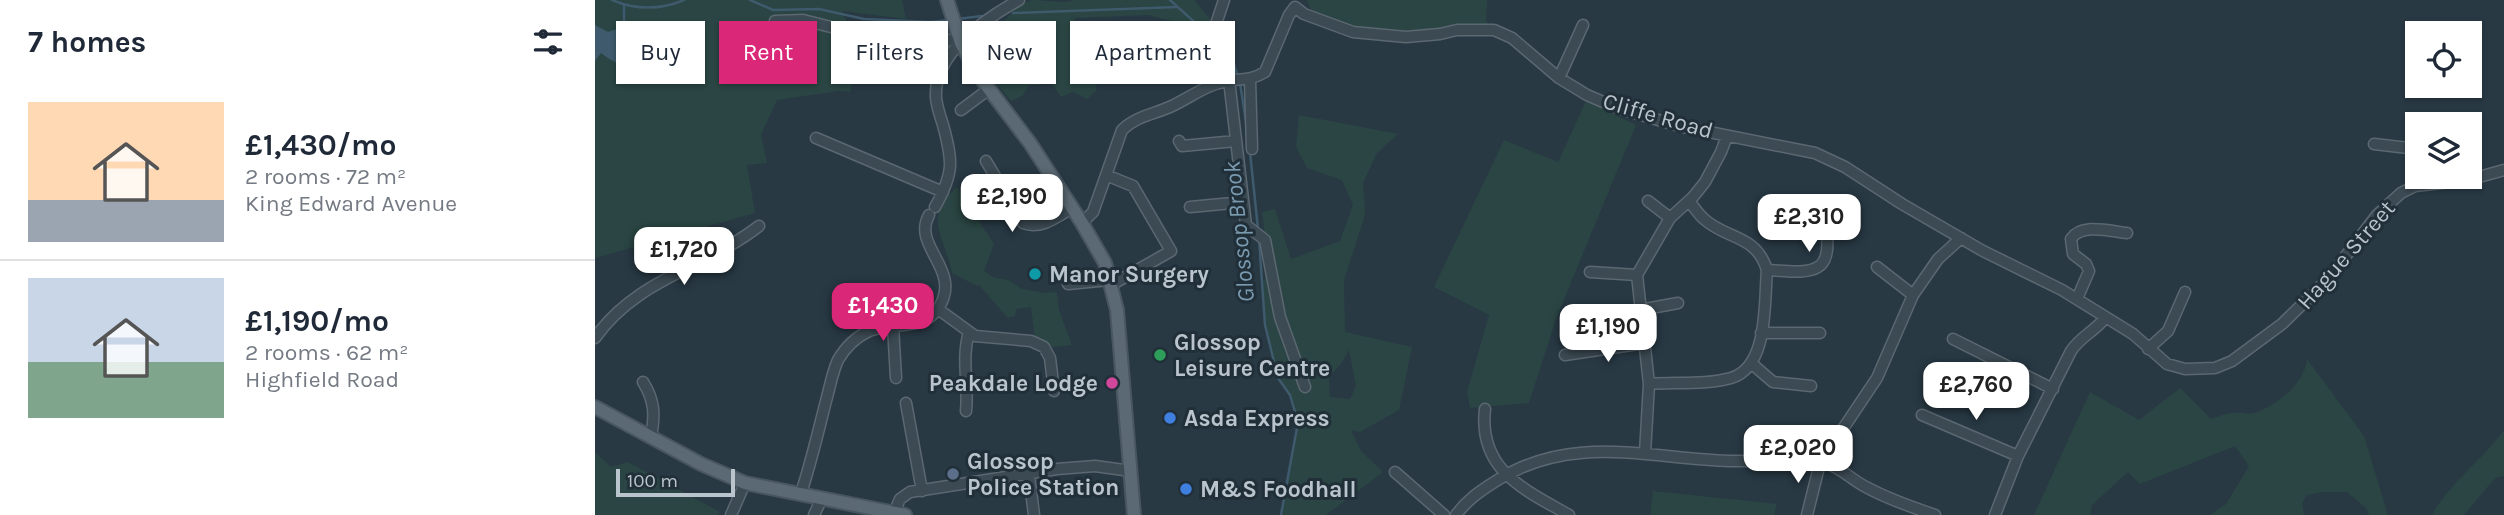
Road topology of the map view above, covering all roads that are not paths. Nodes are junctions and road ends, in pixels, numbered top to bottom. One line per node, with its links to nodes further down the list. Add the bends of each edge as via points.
1 (947, 0): 9 (main road)
2 (1019, 0): 9 (street, via 981,23)
3 (1224, 0): 6 (street)
4 (775, 21): 5 (street)
5 (807, 21)
6 (1217, 21)
7 (817, 24): 9 (street, via 855,33 937,37)
8 (1583, 26): 10 (street)
9 (961, 43): 15 (main road); 29 (street, via 937,83 936,99 951,164)
10 (1559, 78): 11 (street, Cliffe Road, via 1513,38 1494,30 1406,37 1353,32 1295,7 1265,72); 17 (street, Cliffe Road, via 1639,116)
11 (1249, 80): 12 (street); 23 (street)
12 (1235, 81)
13 (1222, 84): 26 (street, via 1131,122 1122,130)
14 (1233, 84): 20 (street)
15 (989, 89): 16 (street); 35 (main road)
16 (961, 110)
17 (1727, 136): 31 (street, via 1710,174); 40 (street, Cliffe Road, via 1815,153)
18 (816, 138): 29 (street)
19 (1179, 141): 20 (street, via 1182,146)
20 (1236, 141): 32 (street)
21 (2374, 144): 22 (street)
22 (2405, 148)
23 (1252, 149)
24 (986, 161): 35 (street, via 1023,223 1033,227)
25 (2504, 170): 27 (street, Hague Street)
26 (1106, 175): 37 (street, via 1093,212); 46 (street, via 1133,186 1171,251)
27 (2482, 176)
28 (2410, 189): 62 (street, Hague Street, via 2387,204 2300,309 2232,361 2215,368 2185,369 2167,364)
29 (943, 192): 52 (street, via 924,224 928,244 944,272)
30 (1648, 201): 36 (street)
31 (1689, 201): 36 (street); 43 (street, via 1704,219 1754,246)
32 (1243, 202): 34 (street); 69 (street, via 1245,225 1265,240 1280,317)
33 (1807, 205): 43 (street, via 1818,211 1822,221 1827,257 1809,270)
34 (1191, 207)
35 (1072, 208): 37 (main road)
36 (1670, 218): 45 (street)
37 (1082, 223): 46 (main road, via 1100,251)
38 (759, 226): 59 (street, via 623,306)
39 (2127, 233): 50 (street, via 2082,229 2074,234 2073,254 2089,271)
40 (1961, 238): 41 (street, Cliffe Road); 49 (street, via 1938,259)
41 (1983, 251): 50 (street, Hague Street)
42 (1877, 267): 49 (street)
43 (1767, 270): 57 (street)
44 (1590, 272): 45 (street)
45 (1637, 275): 53 (street)
46 (1110, 283): 47 (street); 81 (main road, via 1117,310)
47 (1068, 284)
48 (2185, 292): 62 (street, via 2168,331)
49 (1913, 295): 80 (street, via 1882,367)
50 (2077, 299): 54 (street, Hague Street)
51 (1678, 303): 53 (street)
52 (938, 309): 55 (street, via 922,321); 56 (street)
53 (1640, 310): 61 (street)
54 (2105, 318): 62 (street, Hague Street); 70 (street, via 2073,347)
55 (893, 326): 65 (street); 87 (street, via 869,331 839,359)
56 (969, 332): 71 (street, via 1044,347); 75 (street, via 964,361)
57 (1761, 333): 58 (street); 64 (street)
58 (1820, 334)
59 (595, 338)
60 (1953, 339): 70 (street)
61 (1645, 343): 63 (street); 67 (street)
62 (2148, 349)
63 (1565, 355)
64 (1752, 363): 67 (street, via 1728,379); 68 (street, via 1773,382)
65 (896, 379)
66 (643, 382): 77 (street, via 654,402)
67 (1649, 384): 78 (street)
68 (1811, 386)
69 (1305, 387)
70 (2053, 389): 79 (street)
71 (1054, 391)
72 (906, 403): 86 (street)
73 (595, 407): 77 (main road)
74 (1485, 409): 84 (street, via 1485,432)
75 (966, 411)
76 (1922, 415): 79 (street)
77 (651, 437): 85 (main road)
78 (1645, 453): 80 (street); 84 (street, via 1574,452 1541,459)
79 (2018, 456): 100 (street)
80 (1820, 463): 89 (street); 98 (street)
81 (1131, 471): 83 (street, via 1095,467); 94 (main road)
82 (1395, 472): 95 (street)
83 (1029, 475): 86 (street); 93 (street)
84 (1505, 475): 96 (street, via 1470,499); 97 (street)
85 (745, 482): 87 (main road); 91 (street)
86 (922, 491): 90 (street, via 900,499)
87 (801, 494): 88 (main road)
88 (822, 498): 90 (main road); 92 (street)
89 (1906, 510): 99 (street)
90 (898, 514)
91 (731, 515)
92 (814, 515)
93 (1034, 515)
94 (1134, 515)
95 (1444, 515)
96 (1456, 515)
97 (1569, 515)
98 (1807, 515)
99 (1935, 515)
100 (1995, 515)

